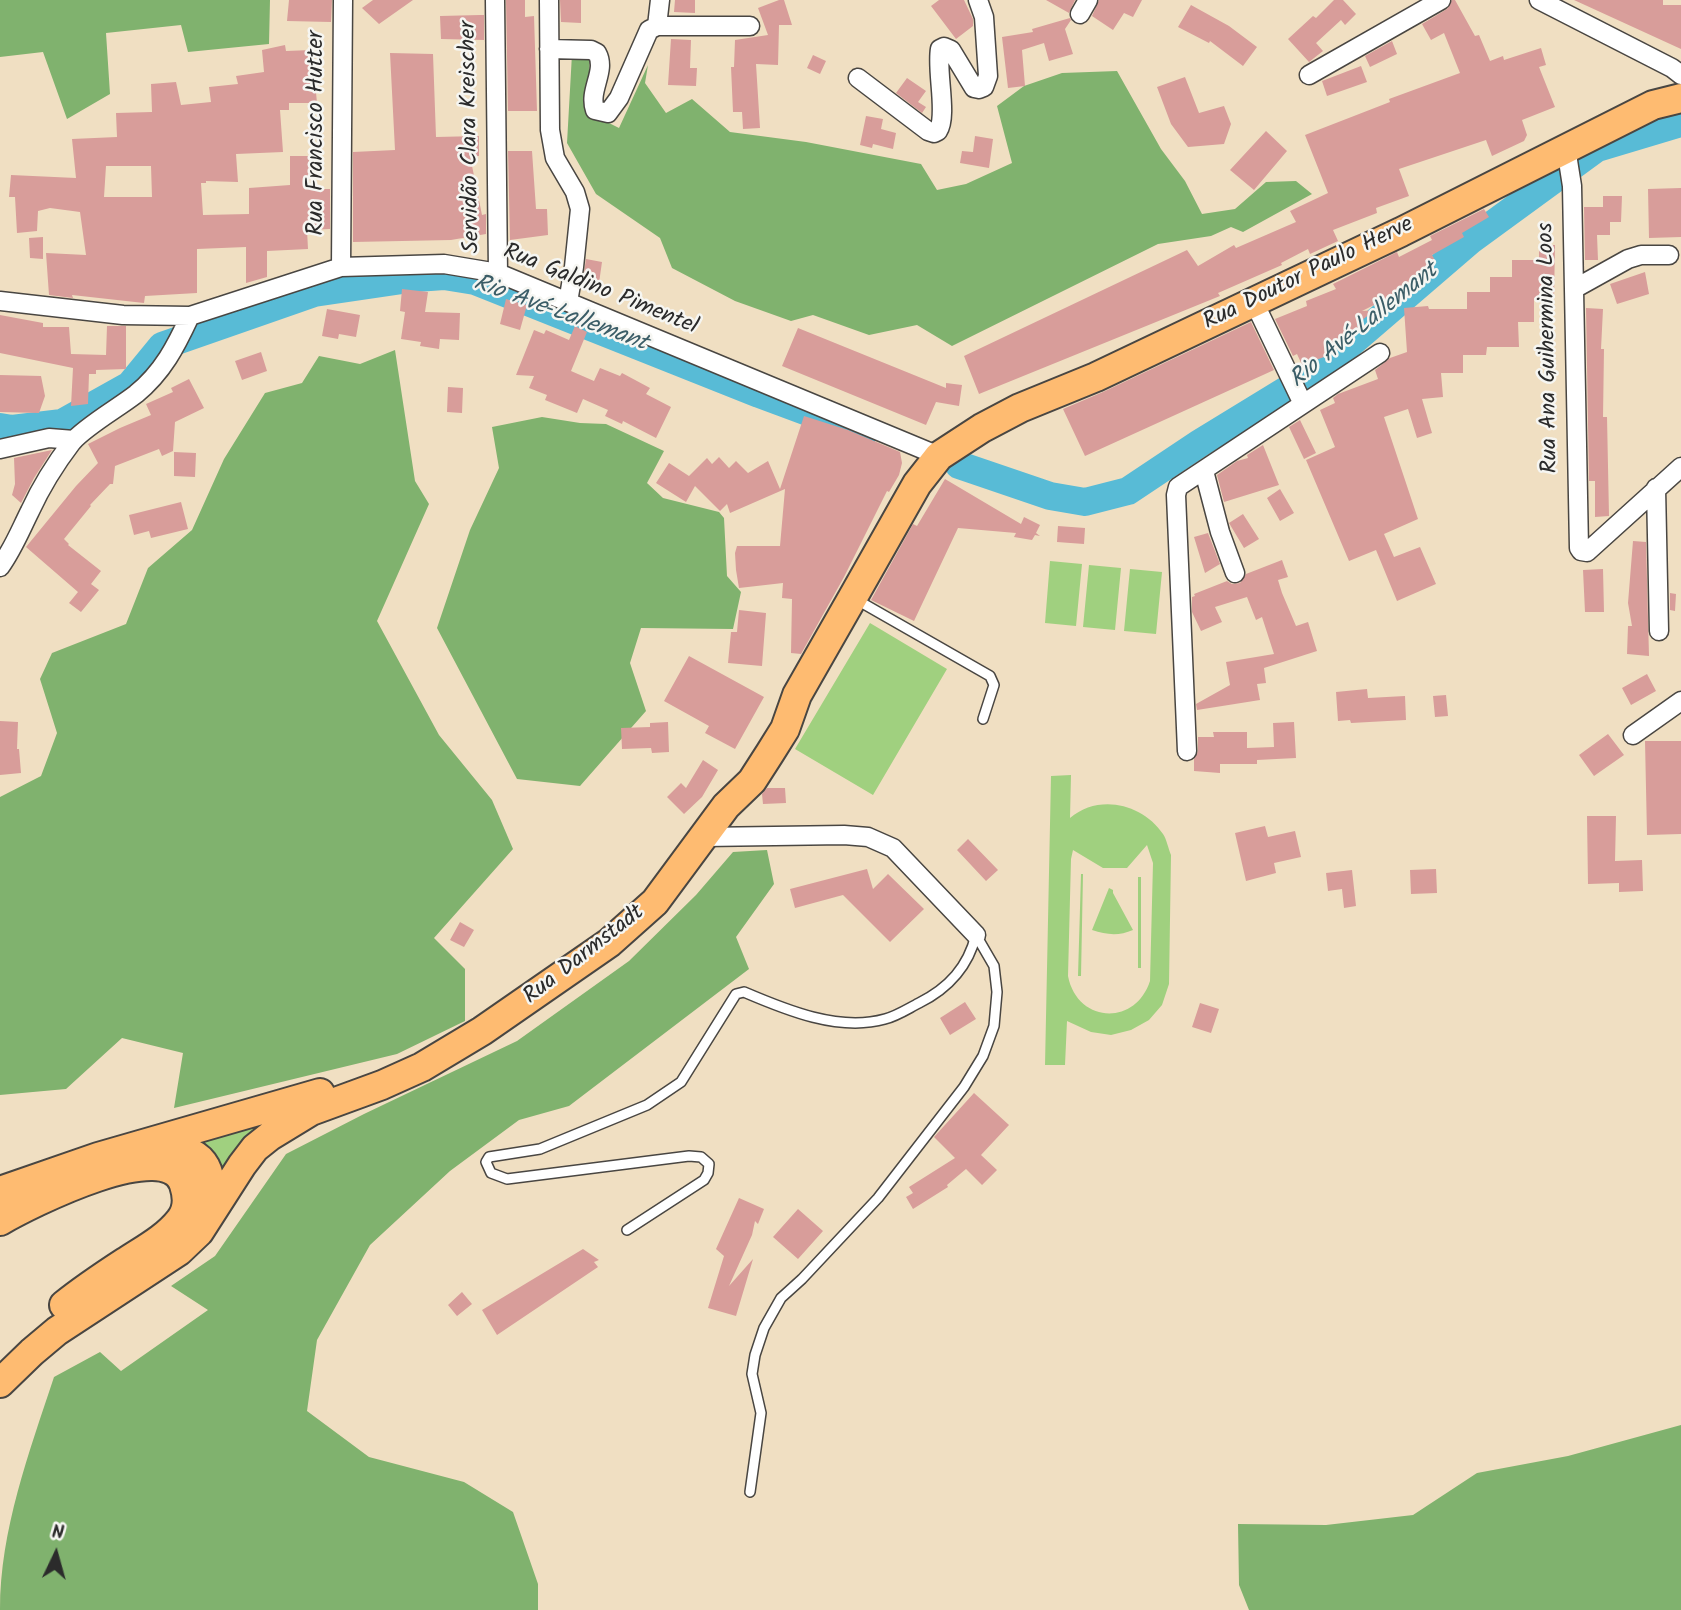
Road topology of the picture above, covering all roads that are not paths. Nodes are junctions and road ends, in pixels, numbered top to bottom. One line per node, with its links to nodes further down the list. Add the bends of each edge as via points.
1 (343, 0): 17 (street, Rua Francisco Hutter)
2 (495, 0): 18 (street, Servidão Clara Kreischer)
3 (548, 0): 10 (street)
4 (660, 0): 8 (street)
5 (978, 0): 13 (street, via 984,17 986,83 974,88 951,50 940,49 942,122 938,131 928,131)
6 (1441, 0): 11 (street)
7 (1539, 0): 12 (street)
8 (657, 26): 9 (street); 10 (street, via 645,34 619,98 608,113 595,110 593,103 601,65 597,53)
9 (750, 26)
10 (549, 49): 21 (street, via 555,158 580,209)
11 (1309, 75)
12 (1681, 75)
13 (858, 78)
14 (1681, 98): 15 (main road, Rua Doutor Paulo Herve, via 1653,106)
15 (1567, 155): 19 (street, Rua Ana Guihermina Loos); 22 (main road, Rua Doutor Paulo Herve)
16 (1669, 255): 19 (street, via 1628,259)
17 (341, 267): 18 (street, Rua Galdino Pimentel, via 444,264); 23 (street, Rua Galdino Pimentel)
18 (498, 273): 21 (street, Rua Galdino Pimentel)
19 (1574, 289): 31 (street, Rua Ana Guihermina Loos, via 1581,551 1587,552)
20 (0, 301): 23 (street, Rua Galdino Pimentel, via 123,315)
21 (568, 302): 28 (street, Rua Galdino Pimentel)
22 (1254, 302): 25 (street); 28 (main road, Rua Doutor Paulo Herve, via 1020,408)
23 (190, 316): 26 (street, via 157,374)
24 (1380, 353): 25 (street)
25 (1302, 399): 30 (street)
26 (74, 440): 27 (street, via 49,438); 32 (street)
27 (0, 449)
28 (939, 456): 34 (main road, Rua Darmstadt)
29 (1681, 467): 31 (street)
30 (1204, 471): 33 (street); 39 (street, via 1178,487 1177,495)
31 (1656, 488): 35 (street)
32 (0, 567)
33 (1235, 573)
34 (853, 597): 37 (lane, via 990,676 994,685); 40 (main road, Rua Darmstadt, via 797,695 768,719 735,773 726,806)
35 (1659, 631)
36 (1681, 701): 38 (street)
37 (983, 719)
38 (1633, 735)
39 (1187, 751)
40 (704, 837): 41 (street, via 868,837 893,848); 42 (main road, Rua Darmstadt, via 654,902 610,943)
41 (976, 935): 47 (lane, via 957,976 934,995 886,1019 851,1022 804,1015 744,992 736,994 681,1082 647,1105 540,1149 489,1157 486,1162 491,1173 507,1179 689,1156 701,1157 709,1164 704,1180); 50 (lane, via 995,966 997,992 994,1026 983,1056 878,1198 782,1298 764,1328 752,1374 761,1413)
42 (449, 1050): 43 (main road, via 351,1084); 45 (main road, via 422,1068 311,1111 270,1136 255,1148)
43 (148, 1143): 44 (main road); 45 (main road, via 184,1150 208,1167 212,1185)
44 (0, 1191)
45 (209, 1215): 49 (main road, via 179,1251 57,1331)
46 (0, 1221): 48 (main road, via 72,1185 145,1165 169,1168 183,1179 188,1199 183,1217 167,1235 70,1300)
47 (626, 1230)
48 (0, 1357)
49 (0, 1383)
50 (750, 1492)

